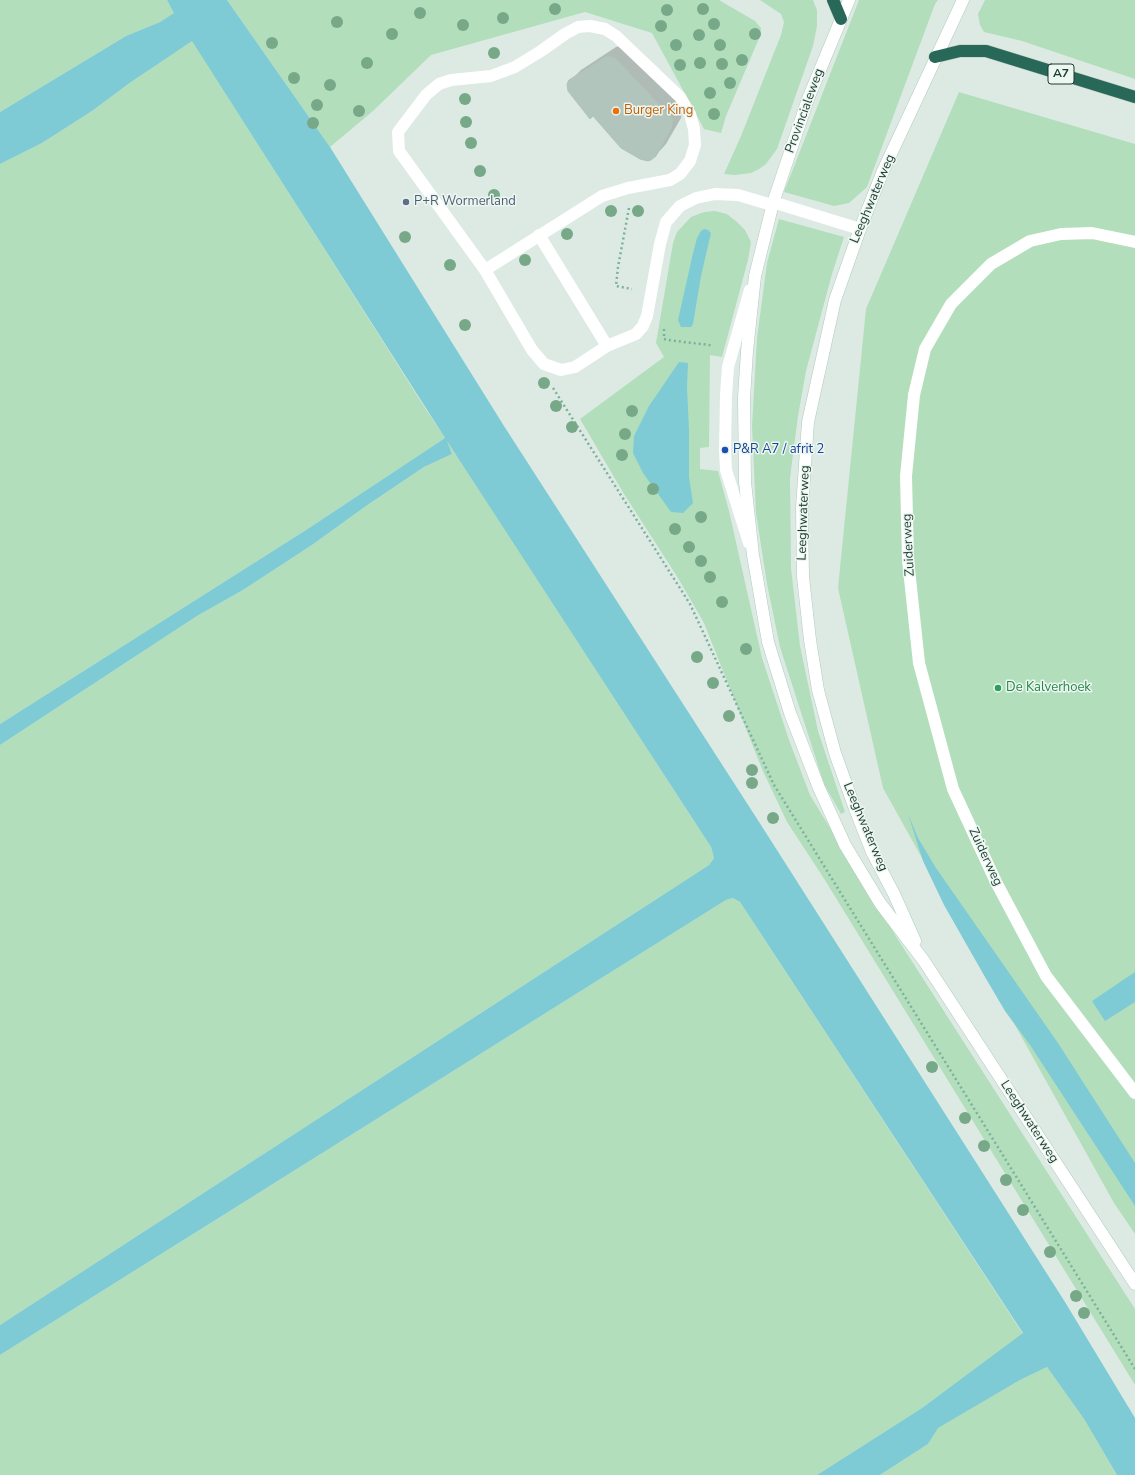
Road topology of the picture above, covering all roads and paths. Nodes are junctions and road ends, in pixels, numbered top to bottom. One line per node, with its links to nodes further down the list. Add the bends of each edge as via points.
1 (833, 0): 4 (highway)
2 (849, 0): 4 (main road)
3 (962, 0): 5 (main road, Leeghwaterweg)
4 (841, 19): 7 (main road, Provincialeweg, via 808,99)
5 (935, 57): 6 (highway, A7, via 960,51 986,52); 8 (main road, Leeghwaterweg, via 883,171)
6 (1135, 97)
7 (773, 203): 8 (main road); 12 (main road, Leeghwaterweg); 13 (main road, via 738,194 715,194 696,198 680,206 666,222 644,326 636,334)
8 (860, 229): 15 (main road, Leeghwaterweg, via 835,300 808,422 802,507 803,577 818,690 836,753 872,852)
9 (539, 235): 11 (main road); 11 (main road, via 602,196 670,180 680,174 690,161 695,145 694,129 690,114 680,97 616,36 605,29 578,27 515,67 491,76 451,80 438,84 426,95 398,132 399,151); 13 (main road)
10 (1135, 242): 16 (main road, Zuiderweg, via 1092,233 1062,234 1030,241 991,264 951,304 925,349 914,395 906,476 908,560 919,663 953,789 996,882 1046,976)
11 (485, 270): 13 (main road, via 532,350 544,364 561,370 575,368)
12 (754, 276): 14 (main road, Leeghwaterweg, via 744,398 745,482); 14 (main road, via 728,367 725,450 726,470)
13 (607, 346)
14 (753, 555): 15 (main road, Leeghwaterweg, via 768,642 790,713 819,788 845,845 880,903)
15 (924, 961): 17 (main road, Leeghwaterweg)
16 (1135, 1093)
17 (1135, 1284)

